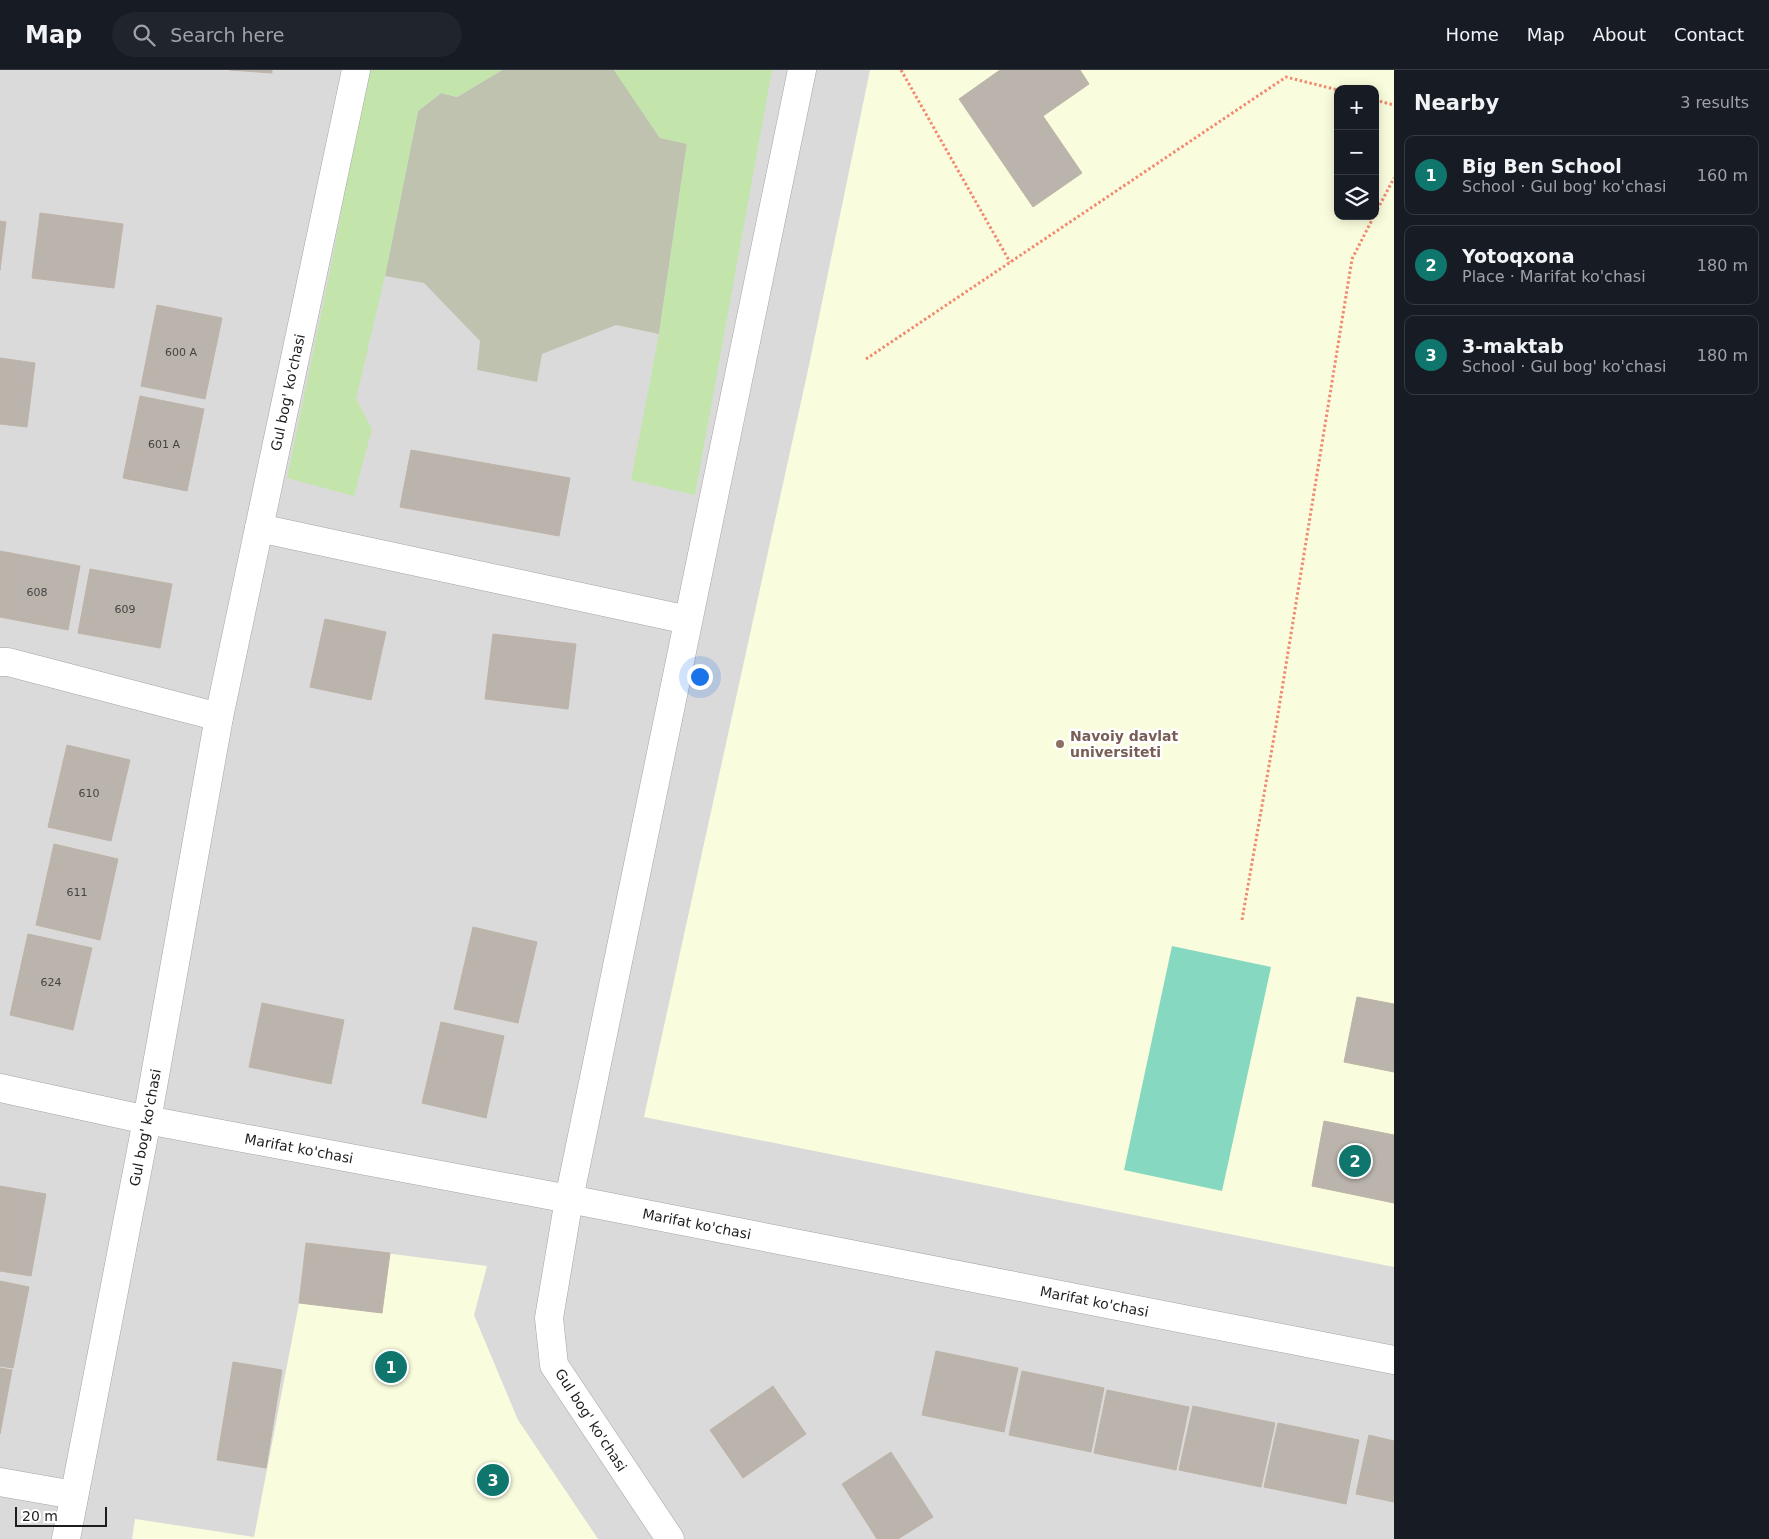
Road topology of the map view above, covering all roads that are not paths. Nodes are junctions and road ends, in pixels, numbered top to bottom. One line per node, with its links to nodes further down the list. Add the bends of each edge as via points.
1 (356, 70): 3 (street, Gul bog' ko'chasi)
2 (802, 70): 4 (street, Gul bog' ko'chasi)
3 (259, 528): 4 (street); 6 (street, Gul bog' ko'chasi)
4 (688, 620): 9 (street, Gul bog' ko'chasi)
5 (0, 662): 6 (street)
6 (219, 717): 8 (street, Gul bog' ko'chasi)
7 (0, 1088): 8 (street, Marifat ko'chasi)
8 (147, 1120): 9 (street, Marifat ko'chasi); 12 (street, Gul bog' ko'chasi)
9 (569, 1199): 10 (street, Marifat ko'chasi); 14 (street, Gul bog' ko'chasi, via 549,1318 554,1365)
10 (1394, 1360)
11 (0, 1482): 12 (street)
12 (74, 1495): 13 (street, Gul bog' ko'chasi)
13 (66, 1539)
14 (670, 1539)

